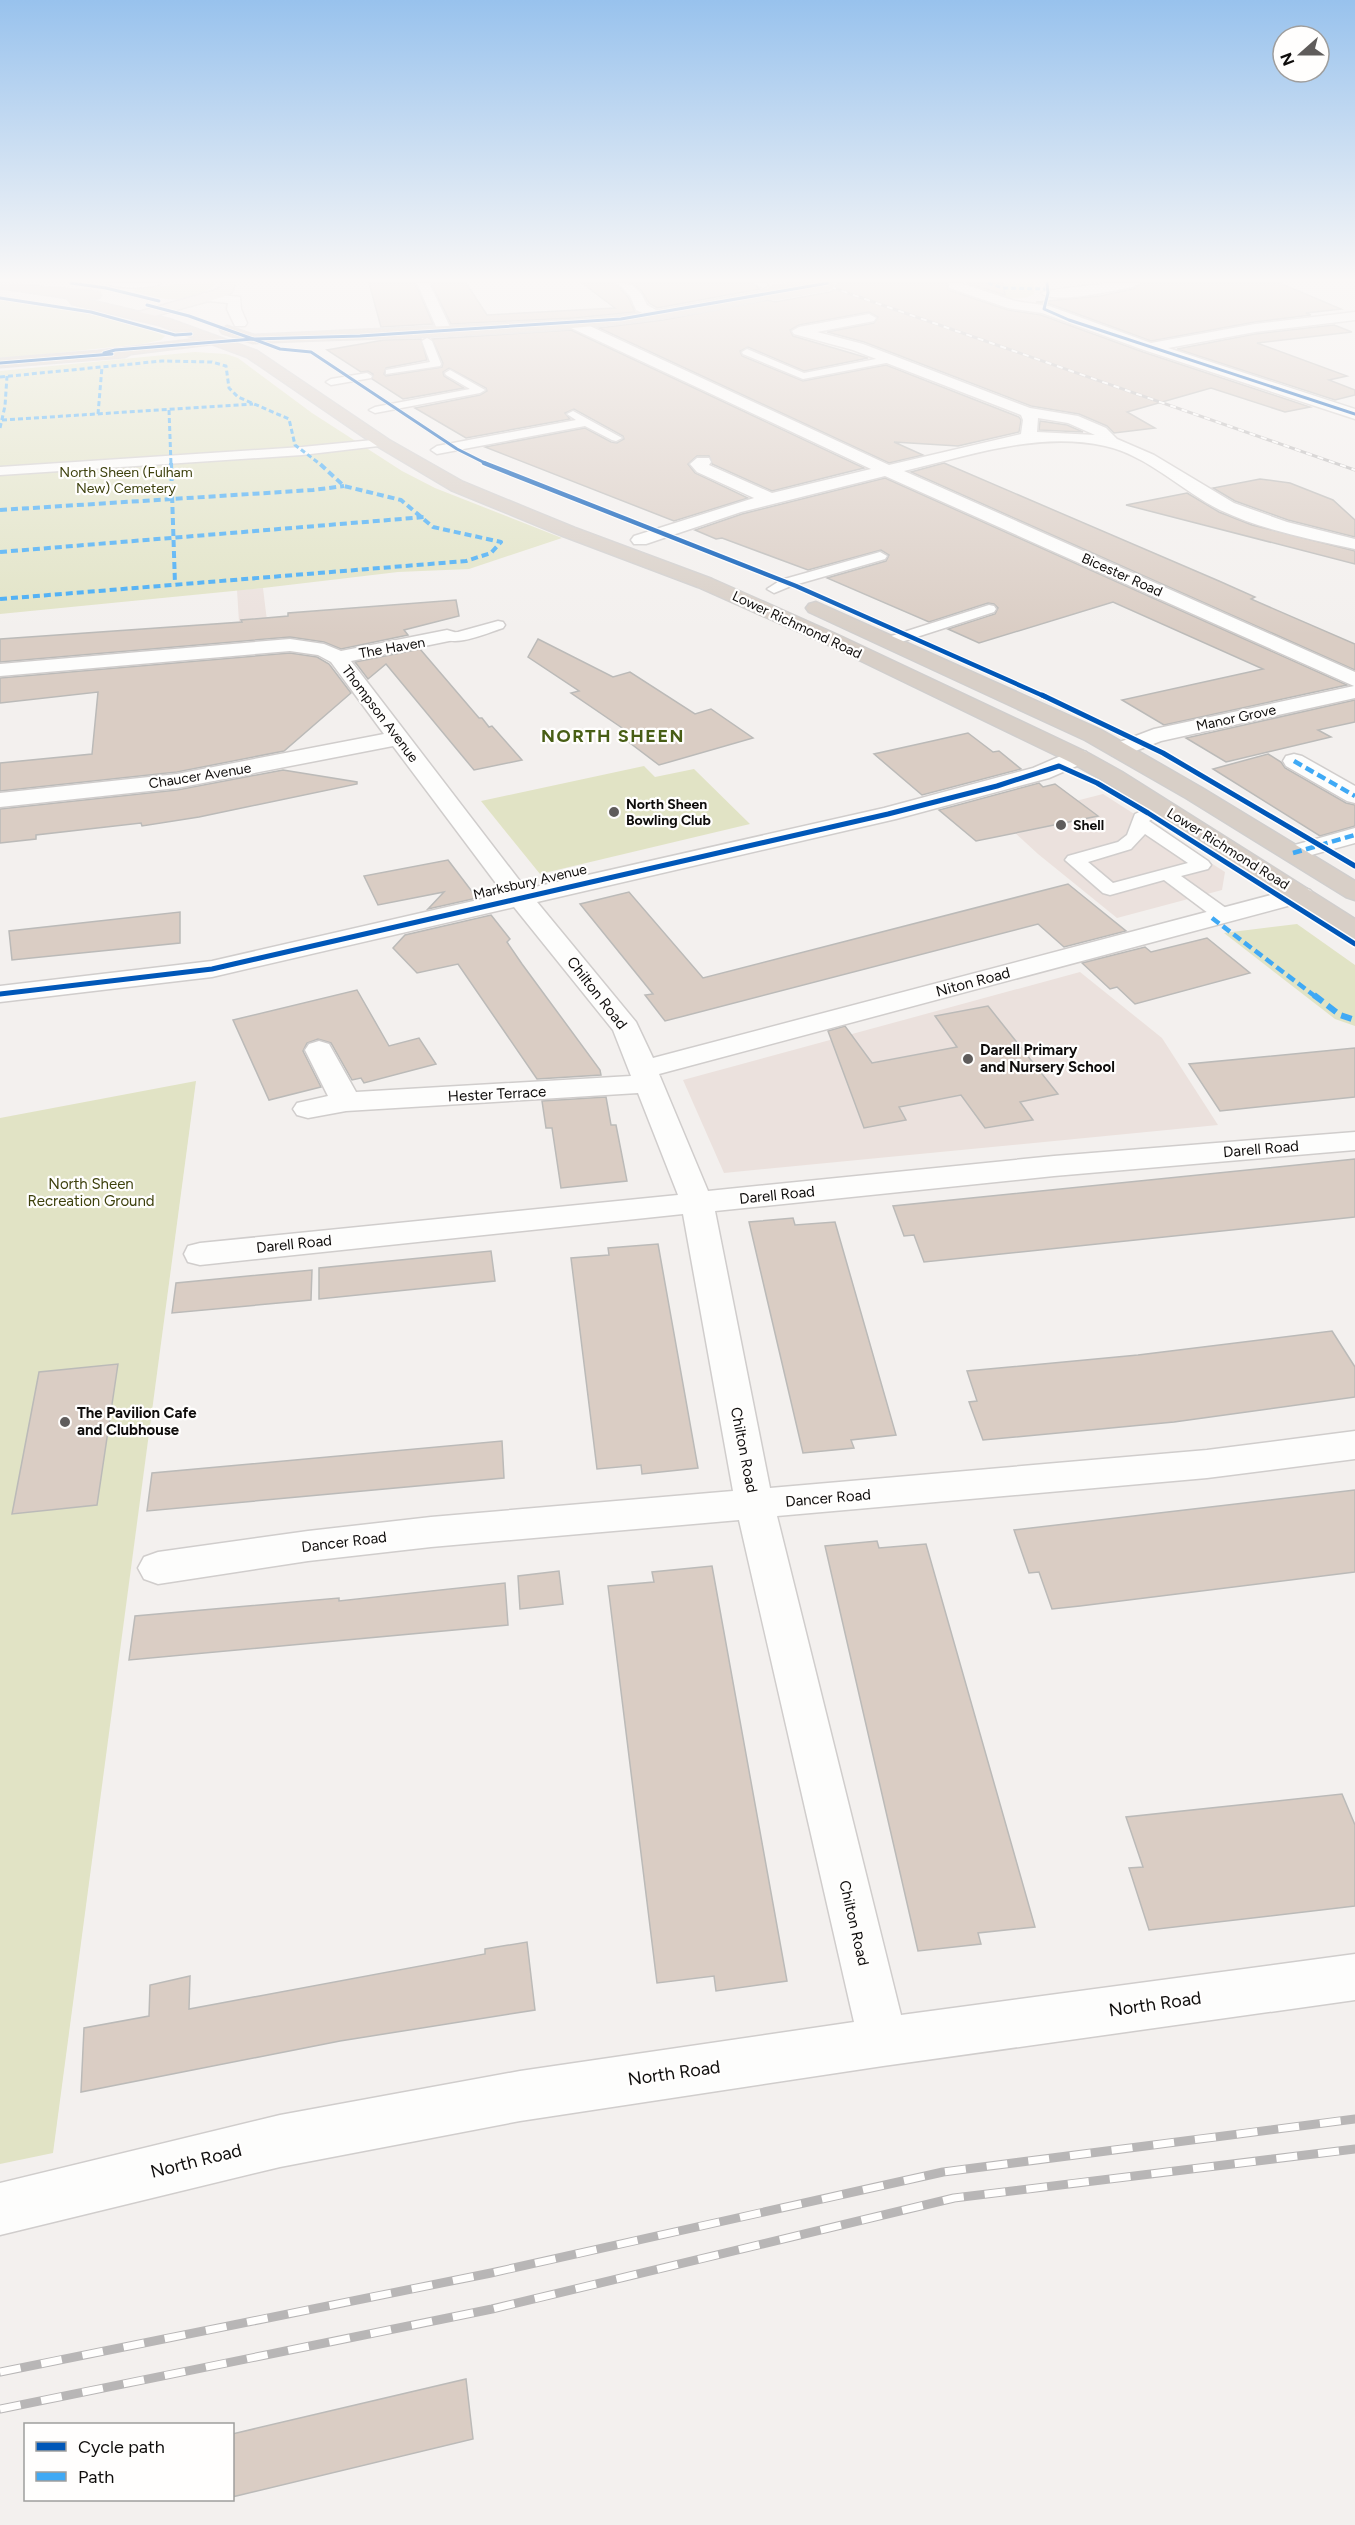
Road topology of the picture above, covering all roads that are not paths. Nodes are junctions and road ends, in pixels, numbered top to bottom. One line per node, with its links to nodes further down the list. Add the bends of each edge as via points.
1 (321, 401): 14 (highway, Lower Richmond Road)
2 (361, 401): 7 (highway, Lower Richmond Road)
3 (423, 401): 7 (lane)
4 (739, 401): 19 (street, Bicester Road)
5 (998, 401): 9 (street)
6 (1316, 401): 10 (street)
7 (375, 410): 16 (highway, Lower Richmond Road)
8 (566, 410): 11 (lane)
9 (1027, 412): 12 (street); 15 (street, via 1072,419 1107,435)
10 (1355, 414)
11 (586, 422): 13 (lane); 16 (lane)
12 (1028, 436): 15 (street); 19 (street)
13 (616, 438)
14 (394, 441): 18 (lane); 35 (highway, Lower Richmond Road, via 457,486 715,588)
15 (1107, 441): 22 (street, via 1141,453 1210,498 1248,515)
16 (437, 450): 21 (highway, Lower Richmond Road)
17 (703, 462): 20 (street, via 698,464)
18 (0, 471)
19 (889, 471): 20 (street); 31 (street, Bicester Road)
20 (773, 500): 21 (street)
21 (640, 540): 24 (highway, Lower Richmond Road)
22 (1355, 544)
23 (880, 556): 24 (lane, Lower Richmond Road)
24 (774, 589): 28 (highway, Lower Richmond Road)
25 (988, 609): 28 (lane)
26 (498, 625): 27 (lane)
27 (447, 636): 29 (street, The Haven)
28 (890, 641): 34 (highway, Lower Richmond Road)
29 (338, 658): 30 (street, Thompson Avenue, via 324,650 280,645); 33 (street, Thompson Avenue)
30 (0, 670)
31 (1355, 680)
32 (1355, 692): 34 (street, Manor Grove, via 1154,736)
33 (398, 738): 38 (street, Chaucer Avenue, via 177,781); 46 (street, Thompson Avenue)
34 (1120, 750): 42 (highway, Lower Richmond Road)
35 (1078, 757): 39 (highway, Lower Richmond Road); 46 (street, Marksbury Avenue, via 1041,773 888,814)
36 (1294, 761): 37 (street)
37 (1355, 796)
38 (0, 800)
39 (1161, 807): 41 (lane, via 1141,818); 45 (highway, Lower Richmond Road)
40 (1355, 835): 42 (street)
41 (1133, 842): 43 (lane, via 1202,865); 43 (lane, via 1100,856 1074,860 1110,889)
42 (1293, 854): 44 (highway, Lower Richmond Road)
43 (1164, 872): 47 (lane)
44 (1355, 892)
45 (1301, 896): 47 (street, Niton Road); 48 (highway, Lower Richmond Road)
46 (520, 898): 49 (street, Marksbury Avenue, via 212,969); 51 (street, Chilton Road, via 626,1028)
47 (1223, 915): 51 (street, Niton Road)
48 (1355, 930)
49 (0, 994)
50 (319, 1050): 52 (street)
51 (646, 1077): 52 (street, Hester Terrace); 55 (street, Chilton Road)
52 (346, 1102): 53 (street, Hester Terrace)
53 (308, 1109)
54 (1355, 1141): 55 (street, Darell Road, via 1054,1166)
55 (697, 1203): 56 (street, Darell Road); 58 (street, Chilton Road)
56 (200, 1254)
57 (1355, 1445): 58 (street, Dancer Road, via 1207,1464)
58 (755, 1505): 59 (street, Dancer Road, via 431,1532); 61 (street, Chilton Road)
59 (158, 1568)
60 (1355, 1977): 61 (street, North Road)
61 (883, 2042): 62 (street, North Road, via 520,2096 303,2136)
62 (0, 2209)

